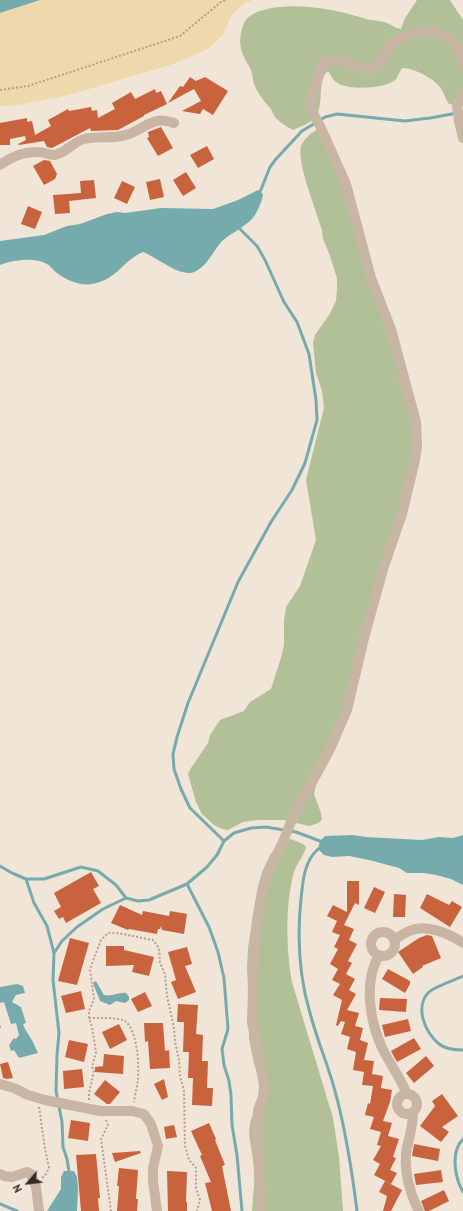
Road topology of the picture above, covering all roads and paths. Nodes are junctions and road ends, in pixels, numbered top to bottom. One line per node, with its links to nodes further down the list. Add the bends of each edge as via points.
1 (226, 0): 3 (path, via 220,2 180,36 28,86)
2 (463, 64): 24 (lane, via 454,43 438,32 413,33 395,41 378,65 369,69 327,60 323,63 311,98 310,107 346,184 371,278 391,329 416,422 417,446 402,514 384,566 347,710 330,749 292,820 269,870 262,893 254,952 252,1022 264,1085 258,1110 257,1136)
3 (0, 90)
4 (463, 95): 6 (lane, via 457,106)
5 (174, 122): 7 (lane, via 154,121 128,135 83,139 55,155 25,152)
6 (463, 138)
7 (0, 165)
8 (394, 939): 9 (lane, via 412,929 422,929 438,931); 10 (lane, via 395,947 391,953); 10 (lane, via 386,932 379,932 373,937 372,950)
9 (463, 943)
10 (379, 955): 13 (lane, via 370,979 372,1014 383,1050)
11 (89, 1018): 15 (path, via 96,1052 88,1093); 16 (path, via 124,1020 130,1026 135,1038 138,1062 138,1080); 23 (path, via 94,999 90,969 101,940 108,933 119,932 127,936 153,940 159,948 174,1028 184,1091 186,1146 189,1160 196,1168 196,1188 200,1200)
12 (0, 1084): 14 (lane)
13 (407, 1094): 17 (lane, via 417,1101 417,1108); 17 (lane, via 401,1096 397,1105 403,1113)
14 (41, 1099): 15 (lane); 19 (path, via 49,1168 46,1174)
15 (96, 1110): 16 (lane); 21 (path, via 105,1117 108,1125 101,1139)
16 (132, 1111): 22 (lane, via 144,1114 156,1136 158,1146 153,1181)
17 (413, 1113): 25 (lane, via 406,1160 411,1195)
18 (0, 1174): 19 (lane, via 12,1177 26,1172 31,1174)
19 (35, 1182): 20 (lane)
20 (39, 1211)
21 (111, 1211)
22 (157, 1211)
23 (197, 1211)
24 (261, 1211)
25 (419, 1211)

